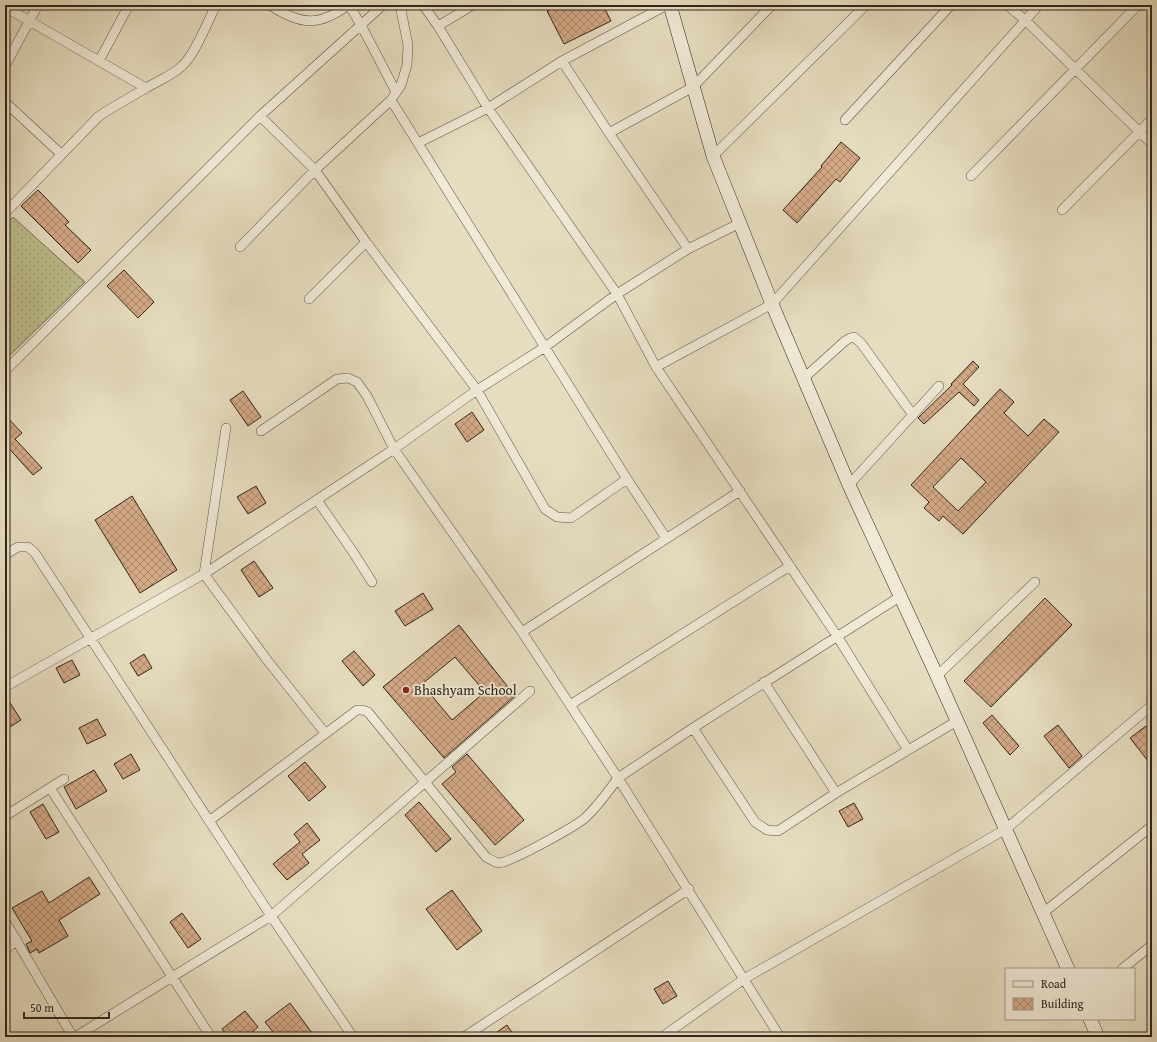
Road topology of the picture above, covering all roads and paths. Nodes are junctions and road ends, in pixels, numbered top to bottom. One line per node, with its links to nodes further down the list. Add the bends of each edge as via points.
1 (38, 5): 20 (street)
2 (129, 5): 24 (street)
3 (216, 5): 28 (street, via 187,61 176,71)
4 (270, 5): 5 (street, via 291,18 318,21)
5 (349, 5): 21 (street)
6 (383, 5): 21 (street)
7 (400, 5): 29 (street, via 408,46 407,65 401,85)
8 (423, 5): 22 (street)
9 (474, 5): 22 (street)
10 (667, 5): 23 (street)
11 (670, 5): 27 (street)
12 (772, 5): 27 (street)
13 (866, 5): 40 (street)
14 (951, 5): 34 (street)
15 (1007, 5): 19 (street)
16 (1039, 5): 19 (street)
17 (1138, 5): 26 (street)
18 (5, 7): 20 (street)
19 (1025, 20): 26 (street); 51 (street)
20 (30, 22): 24 (street); 25 (street)
21 (362, 25): 29 (street); 32 (street)
22 (438, 26): 31 (street)
23 (562, 60): 31 (street); 36 (street)
24 (99, 61): 28 (street)
25 (5, 66)
26 (1076, 69): 35 (street); 42 (street)
27 (693, 87): 36 (street); 40 (street)
28 (146, 88): 39 (street, via 101,114)
29 (394, 96): 37 (street); 41 (street)
30 (5, 102): 39 (street)
31 (488, 108): 37 (street); 49 (street)
32 (260, 116): 41 (street); 54 (street)
33 (1152, 118): 35 (street)
34 (845, 120)
35 (1140, 131): 38 (street); 43 (street)
36 (609, 133): 48 (street)
37 (418, 143): 52 (street)
38 (1152, 144)
39 (61, 154): 44 (street)
40 (713, 156): 45 (street)
41 (315, 170): 46 (street); 47 (street)
42 (970, 176)
43 (1062, 210)
44 (5, 213)
45 (740, 222): 48 (street); 51 (street)
46 (366, 242): 50 (street); 57 (street)
47 (240, 247)
48 (688, 249): 49 (street)
49 (617, 294): 52 (street); 53 (street)
50 (309, 299)
51 (772, 304): 53 (street); 55 (street)
52 (545, 347): 57 (street); 62 (street)
53 (656, 367): 64 (street)
54 (5, 371)
55 (804, 378): 58 (street, via 845,341 854,337); 63 (street)
56 (939, 386): 58 (street)
57 (477, 390): 61 (street); 62 (street, via 545,509 557,517 571,518)
58 (913, 415): 63 (street)
59 (226, 428): 69 (street)
60 (261, 431): 61 (street, via 337,379 348,378 357,382)
61 (394, 449): 65 (street); 73 (street)
62 (627, 479): 66 (street)
63 (850, 485): 72 (street)
64 (740, 491): 66 (street); 68 (street)
65 (317, 500): 69 (street); 70 (street)
66 (666, 538): 73 (street)
67 (5, 556): 75 (street, via 18,547 28,547 35,553)
68 (790, 566): 74 (street); 80 (street)
69 (204, 574): 75 (street); 84 (street)
70 (372, 582)
71 (1035, 582): 76 (street)
72 (901, 596): 74 (street); 76 (street)
73 (522, 632): 80 (street)
74 (837, 636): 77 (street); 85 (street)
75 (90, 638): 78 (street); 92 (street)
76 (937, 676): 82 (street)
77 (764, 682): 83 (street); 90 (street)
78 (5, 687)
79 (530, 691): 88 (street)
80 (570, 705): 86 (street)
81 (1152, 705): 94 (street)
82 (957, 721): 85 (street); 94 (street)
83 (693, 728): 86 (street); 90 (street, via 755,822 767,830 778,831)
84 (325, 733): 88 (street, via 357,710 368,712); 92 (street)
85 (908, 750): 90 (street)
86 (618, 778): 88 (street, via 596,808 583,820 518,856 497,863 486,857); 95 (street)
87 (64, 779): 89 (street)
88 (424, 782): 97 (street)
89 (50, 788): 91 (street); 104 (street)
90 (836, 793)
91 (5, 816)
92 (209, 821): 97 (street)
93 (1152, 826): 96 (street)
94 (1006, 829): 96 (street); 105 (street)
95 (689, 889): 105 (street); 110 (street)
96 (1043, 913): 102 (street)
97 (271, 916): 104 (street); 109 (street)
98 (5, 921): 99 (street)
99 (17, 940): 101 (street); 107 (street)
100 (1152, 945): 103 (street)
101 (5, 950)
102 (1068, 968)
103 (1123, 968)
104 (172, 977): 107 (street); 108 (street)
105 (744, 979): 111 (street); 112 (street)
106 (1090, 1020): 113 (street)
107 (74, 1037)
108 (211, 1037)
109 (353, 1037)
110 (464, 1037)
111 (662, 1037)
112 (780, 1037)
113 (1098, 1037)

